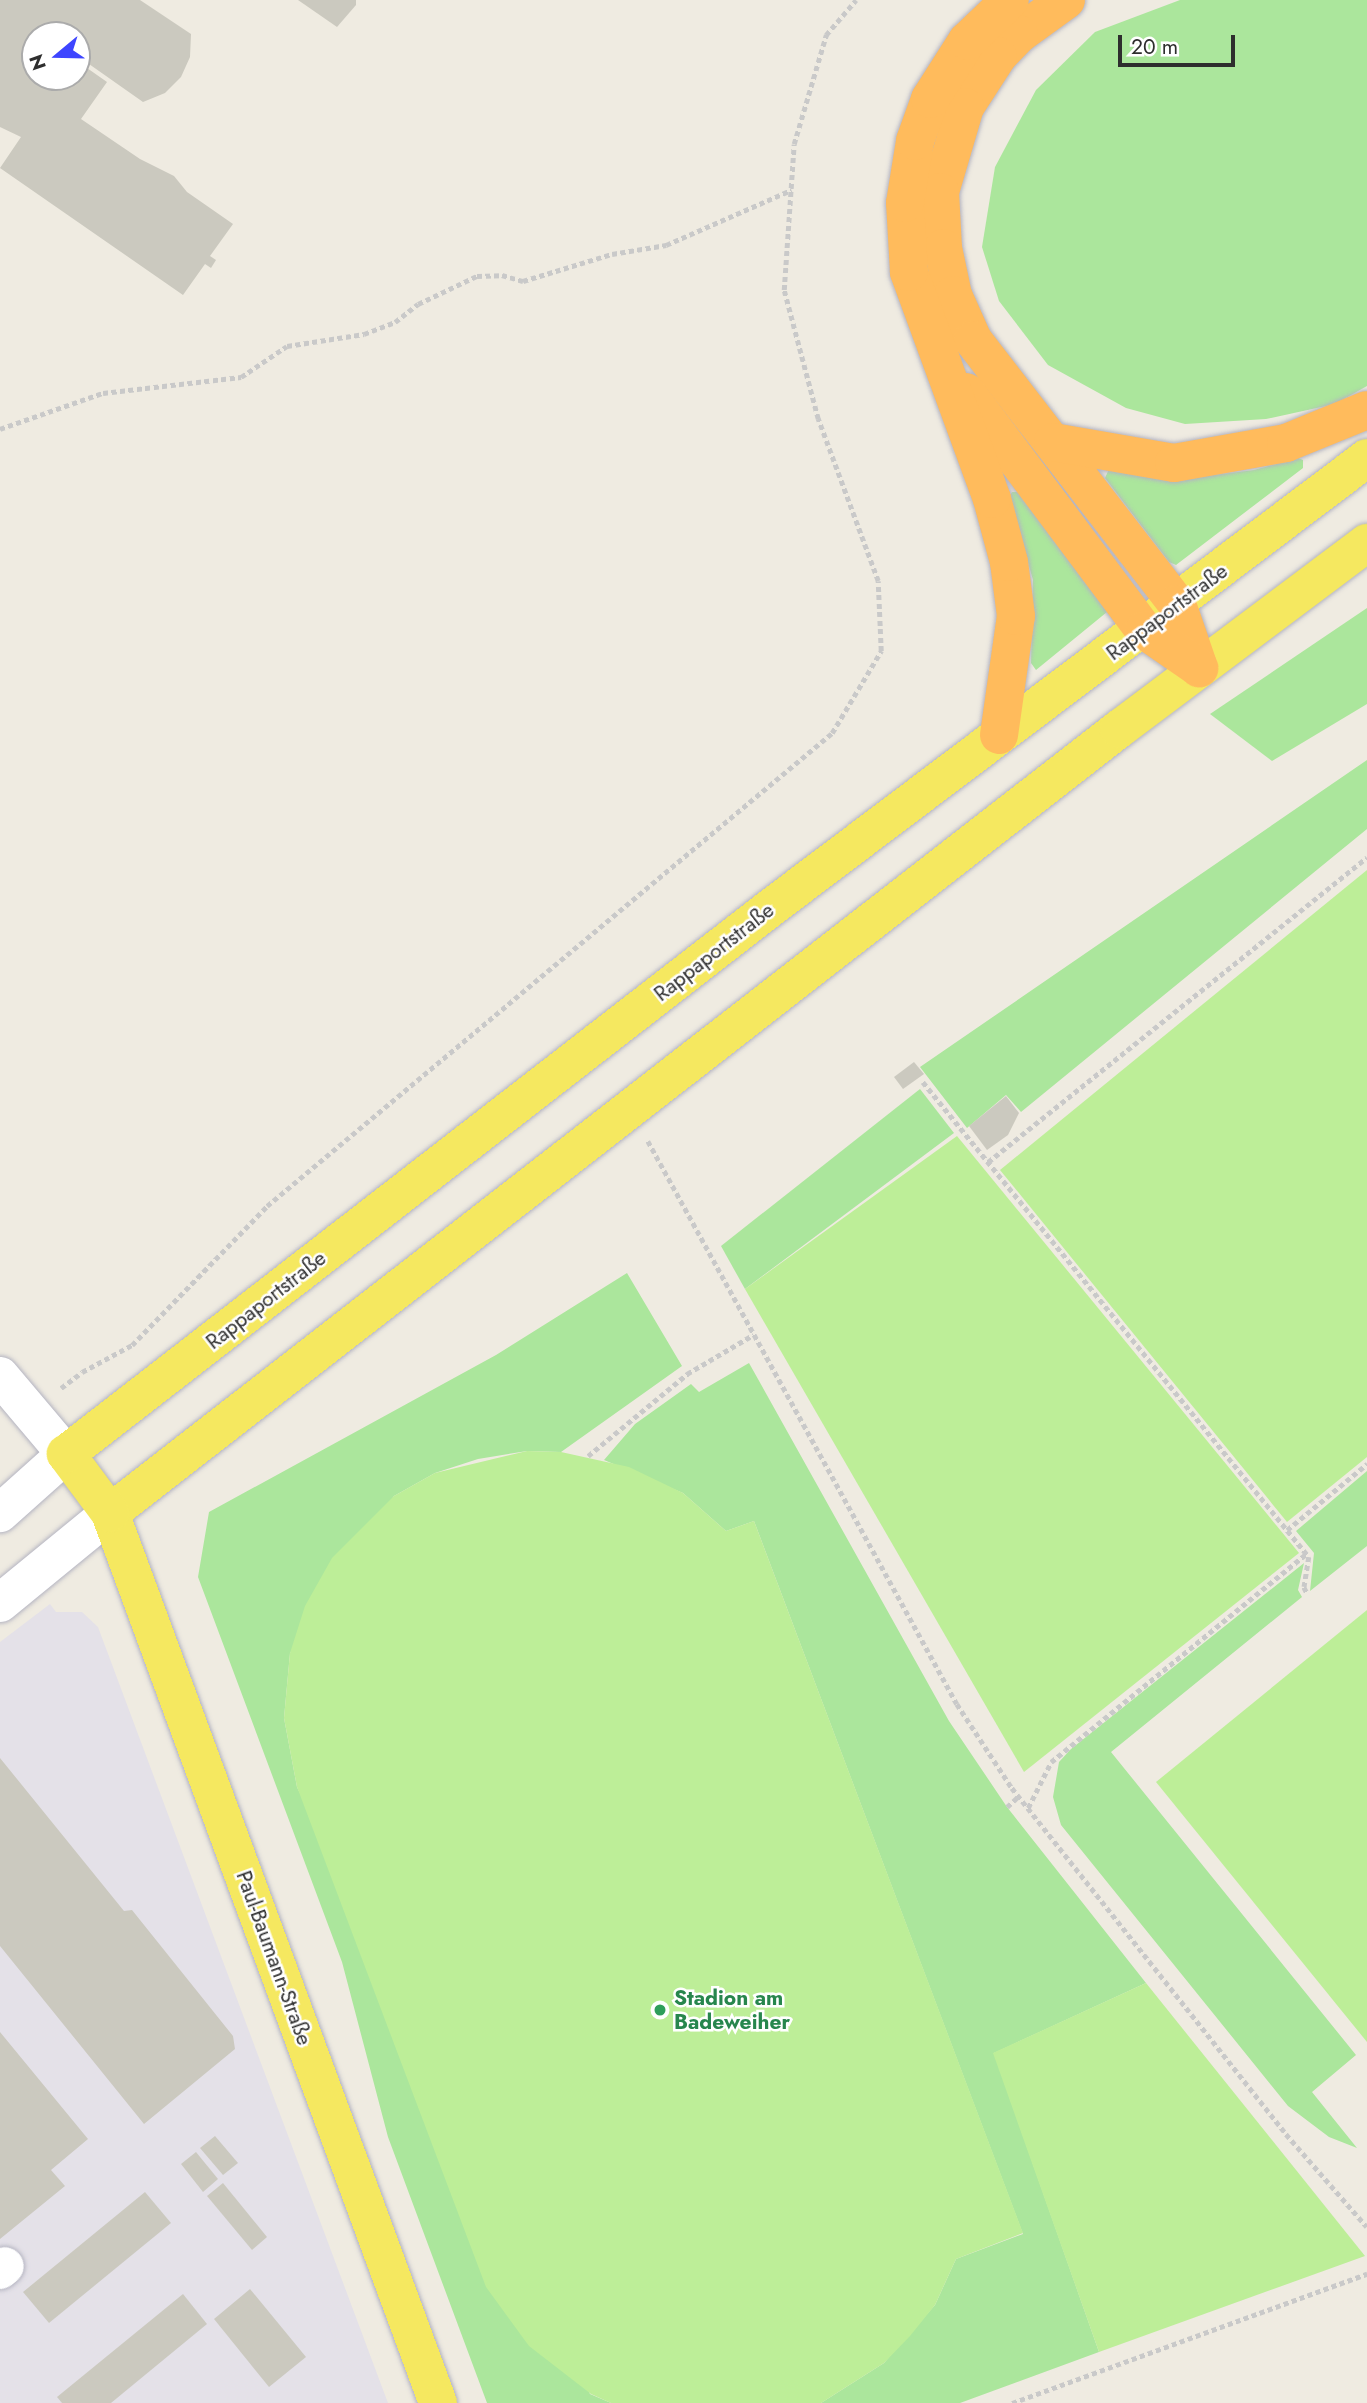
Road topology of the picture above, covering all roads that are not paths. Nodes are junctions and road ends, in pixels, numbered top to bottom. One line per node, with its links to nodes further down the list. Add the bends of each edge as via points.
1 (1010, 0): 3 (highway, via 967,41 936,89 906,179 909,272)
2 (1066, 0): 5 (highway, via 1019,34 980,80 953,136 940,192 943,248 953,295 973,340)
3 (942, 359): 9 (highway); 11 (highway, via 992,499 1009,562 1016,616)
4 (1367, 410): 5 (highway, via 1286,443 1174,463)
5 (1052, 442): 8 (highway)
6 (1367, 458): 8 (main road, Rappaportstraße)
7 (1367, 543): 10 (main road)
8 (1177, 604): 9 (main road, Rappaportstraße); 10 (highway)
9 (1144, 631): 10 (highway); 11 (main road, Rappaportstraße)
10 (1199, 668): 15 (main road)
11 (999, 735): 13 (main road, Rappaportstraße)
12 (0, 1376): 13 (street, Paul-Baumann-Straße)
13 (66, 1454): 14 (street); 15 (main road, Paul-Baumann-Straße)
14 (0, 1513)
15 (110, 1513): 16 (street); 17 (main road, Paul-Baumann-Straße)
16 (0, 1603)
17 (438, 2403)

